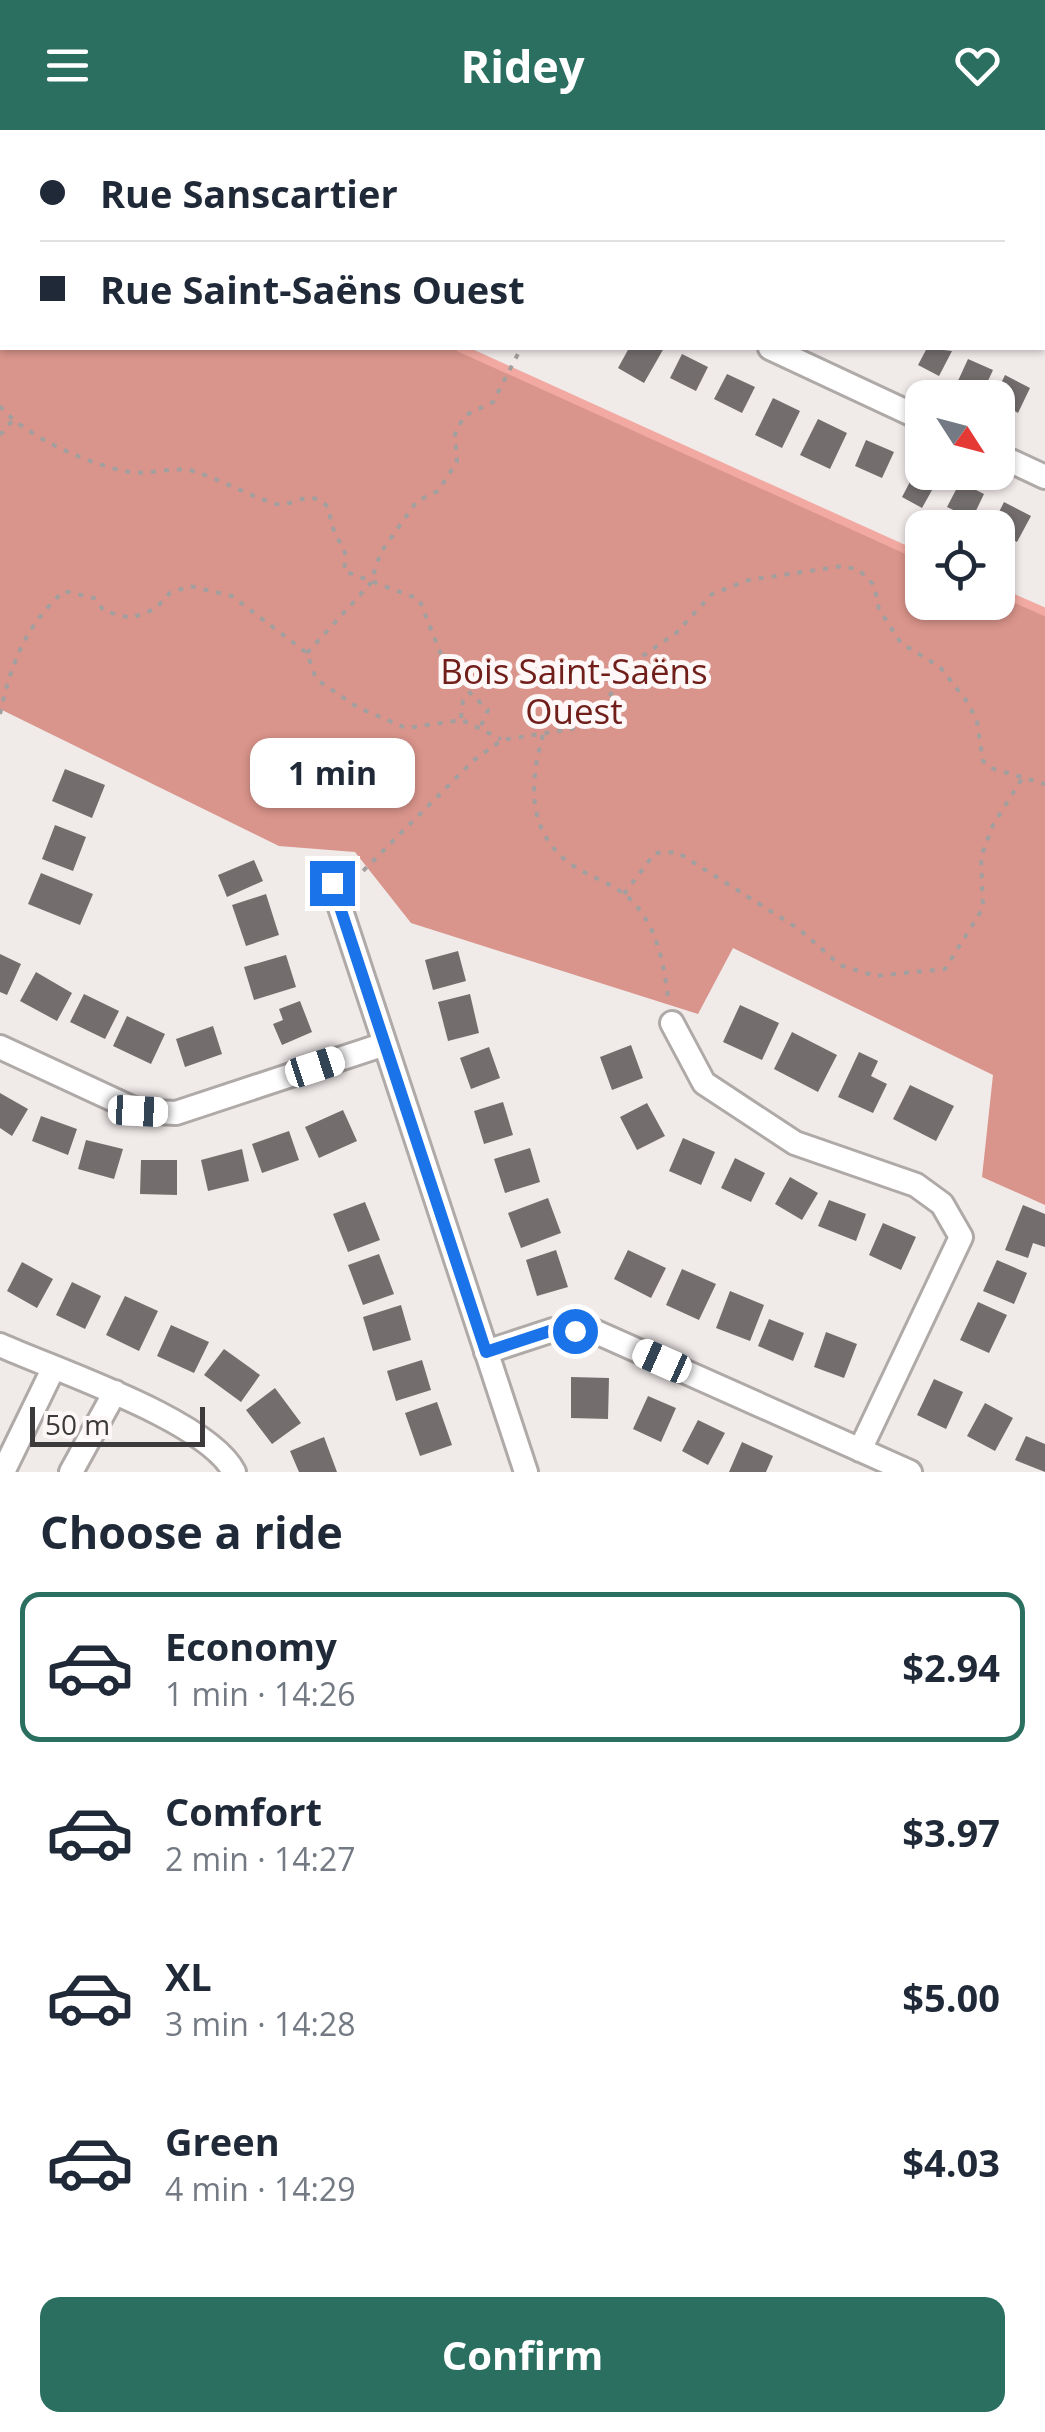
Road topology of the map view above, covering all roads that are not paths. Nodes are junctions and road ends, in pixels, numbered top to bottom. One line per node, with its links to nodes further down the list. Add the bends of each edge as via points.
1 (774, 350): 2 (street)
2 (905, 412)
3 (1015, 463): 4 (street)
4 (1045, 477)
5 (333, 886): 7 (street)
6 (672, 1023): 13 (street, via 704,1083 795,1143 916,1186 942,1204 961,1237)
7 (384, 1044): 8 (street, via 176,1113 138,1111); 10 (street)
8 (0, 1046)
9 (0, 1345): 11 (street)
10 (486, 1352): 13 (street, via 553,1330 596,1332); 17 (street)
11 (53, 1370): 12 (street); 14 (street)
12 (114, 1392): 15 (street); 16 (street, via 188,1431)
13 (860, 1450): 18 (street)
14 (3, 1472)
15 (70, 1472)
16 (234, 1472)
17 (526, 1472)
18 (910, 1472)

